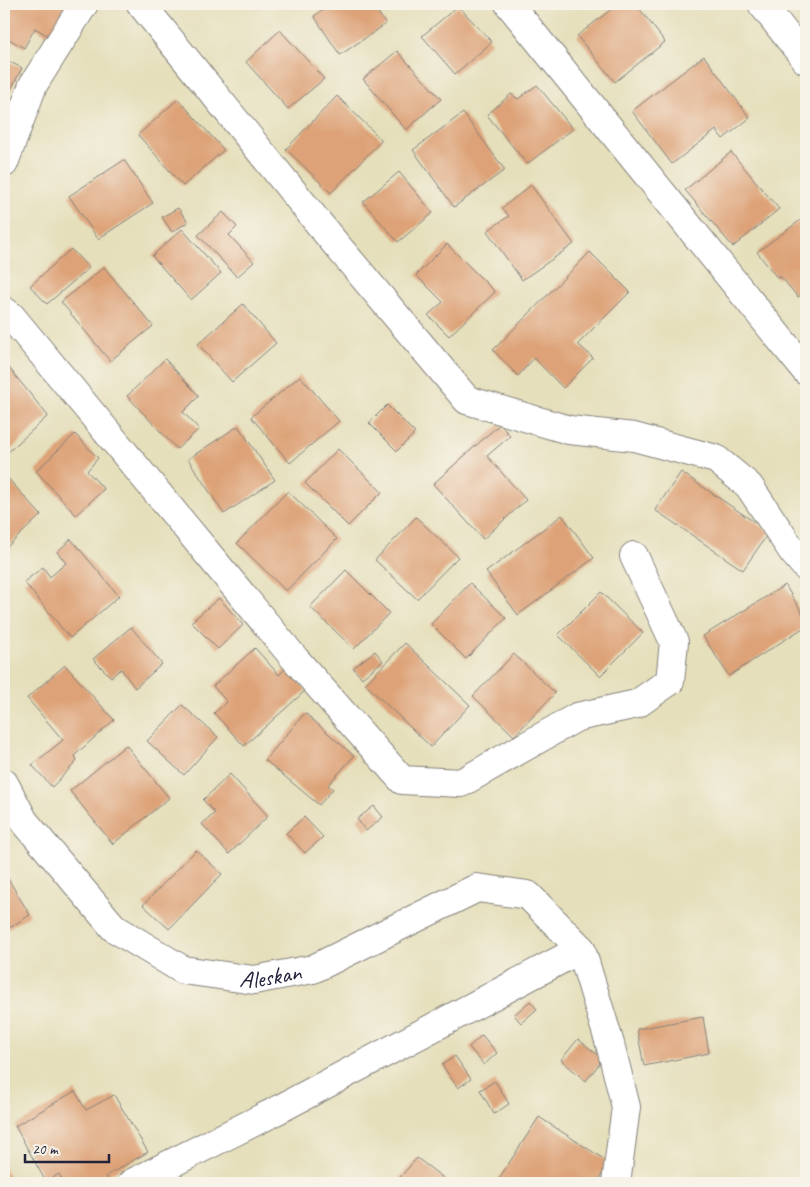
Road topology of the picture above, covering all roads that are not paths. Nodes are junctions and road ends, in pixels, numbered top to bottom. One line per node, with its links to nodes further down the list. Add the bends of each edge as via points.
1 (84, 4): 6 (street, via 33,85)
2 (141, 4): 10 (street, via 467,400 569,430 634,437 716,459 749,486)
3 (509, 4): 8 (street)
4 (762, 4): 5 (street)
5 (806, 60)
6 (4, 163)
7 (4, 311): 9 (street, via 295,659 402,780 461,783 577,717 637,704 670,681 674,642)
8 (806, 371)
9 (634, 556)
10 (806, 567)
11 (4, 783): 12 (street, Aleskan, via 24,820 114,928 183,970 254,980 313,969 477,888 528,894)
12 (581, 949): 13 (street, via 270,1114); 14 (street, via 626,1107)
13 (132, 1183)
14 (616, 1183)

